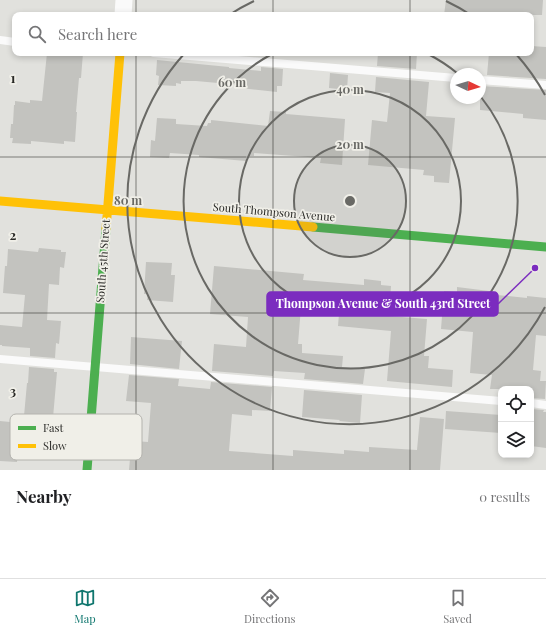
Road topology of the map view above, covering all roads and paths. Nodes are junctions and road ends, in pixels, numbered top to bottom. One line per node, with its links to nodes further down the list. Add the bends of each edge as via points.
1 (124, 0): 2 (street)
2 (123, 12)
3 (0, 40): 4 (lane)
4 (12, 42)
5 (120, 56): 11 (main road, South 45th Street)
6 (190, 56): 7 (lane)
7 (450, 78)
8 (486, 80): 9 (lane)
9 (546, 85)
10 (0, 201): 11 (main road, South Thompson Avenue)
11 (107, 210): 12 (main road, South Thompson Avenue); 14 (main road, South 45th Street)
12 (546, 246)
13 (0, 359): 14 (lane)
14 (95, 367): 15 (lane); 18 (main road, South 45th Street)
15 (498, 401)
16 (534, 403): 17 (lane)
17 (546, 405)
18 (91, 414)
19 (88, 460): 20 (main road, South 45th Street)
20 (87, 470)

